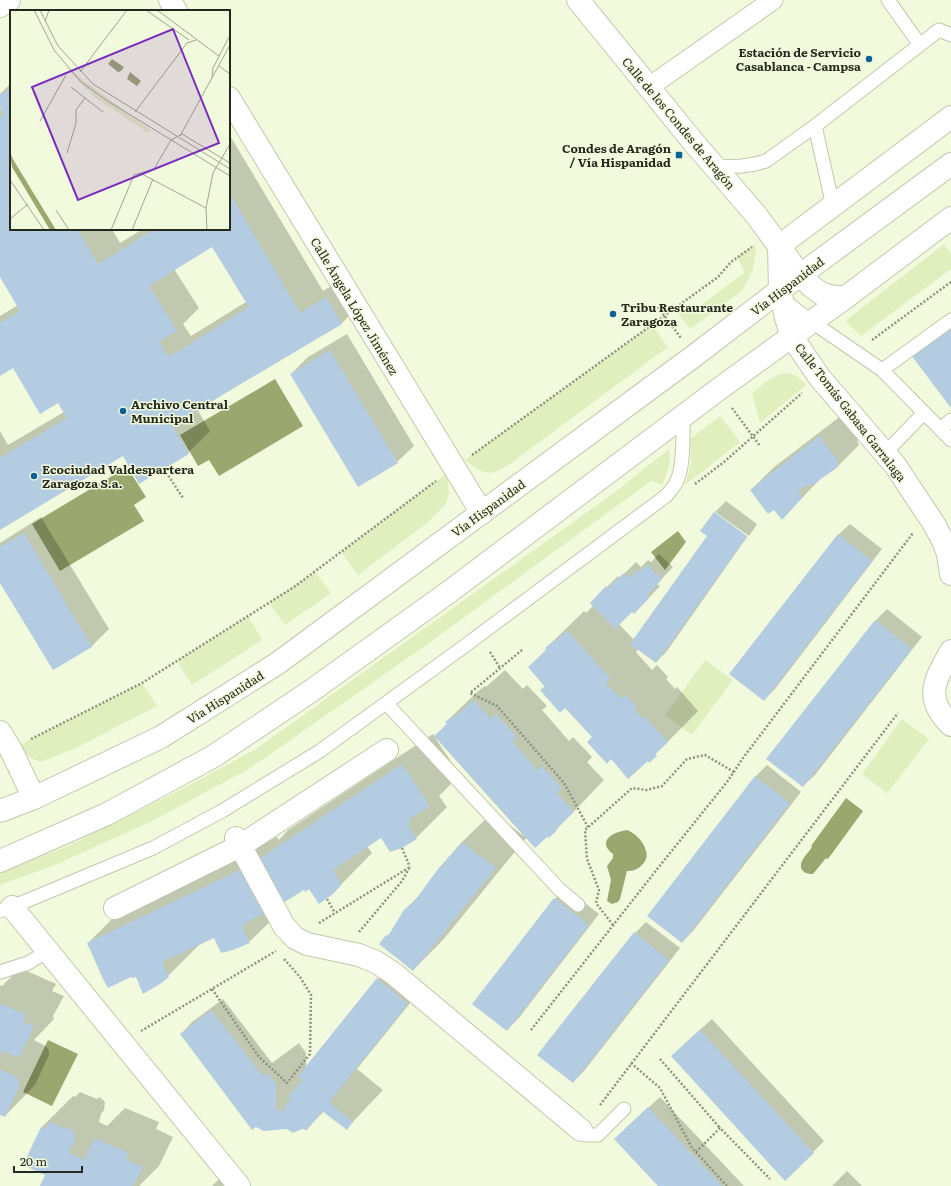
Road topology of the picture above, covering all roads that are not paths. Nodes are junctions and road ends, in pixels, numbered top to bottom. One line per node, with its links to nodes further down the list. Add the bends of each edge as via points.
1 (9, 0): 6 (main road)
2 (170, 0): 7 (main road)
3 (578, 0): 10 (main road, Calle de los Condes de Aragón)
4 (773, 0): 10 (street)
5 (888, 0): 9 (lane)
6 (0, 6)
7 (175, 10)
8 (951, 35): 9 (lane, via 939,30)
9 (920, 45): 13 (lane)
10 (649, 88): 15 (main road, Calle de los Condes de Aragón)
11 (230, 100): 32 (main road, Calle Ángela López Jiménez)
12 (951, 117): 16 (main road)
13 (815, 126): 15 (lane, via 766,161 742,166); 16 (lane)
14 (951, 164): 19 (main road, Vía Hispanidad)
15 (715, 166): 18 (main road, Calle de los Condes de Aragón)
16 (833, 206): 18 (main road)
17 (951, 218): 21 (main road)
18 (775, 240): 19 (main road, Calle de los Condes de Aragón); 20 (main road)
19 (800, 276): 20 (main road, Vía Hispanidad); 21 (main road, Calle de los Condes de Aragón, via 822,294)
20 (781, 295): 23 (lane); 24 (main road); 32 (main road, Vía Hispanidad)
21 (846, 297): 23 (main road)
22 (951, 320): 25 (lane)
23 (812, 322): 24 (main road); 25 (lane)
24 (792, 336): 27 (main road); 31 (main road, Calle Tomás Gabasa Garralaga, via 820,378)
25 (882, 370): 26 (lane)
26 (924, 413): 29 (lane); 31 (lane)
27 (684, 416): 35 (lane, via 681,470 674,487 666,496); 42 (main road, via 436,601 311,691 214,756 107,814)
28 (951, 420): 29 (lane)
29 (940, 429): 30 (lane)
30 (951, 440)
31 (885, 453): 33 (main road, Calle Tomás Gabasa Garralaga, via 934,524 946,548)
32 (482, 513): 39 (main road, Vía Hispanidad, via 278,663 161,737)
33 (951, 574)
34 (951, 651): 36 (main road, via 935,685 934,696 937,708)
35 (386, 703): 43 (lane, via 559,888); 45 (lane, via 320,750 222,810 153,848)
36 (951, 725)
37 (5, 741): 39 (main road)
38 (387, 750): 41 (main road)
39 (34, 798): 40 (main road, Vía Hispanidad)
40 (0, 811)
41 (238, 842): 44 (main road); 49 (main road, via 284,926 295,938 307,944 359,955 393,973)
42 (0, 861)
43 (578, 905)
44 (115, 908)
45 (6, 909): 46 (main road)
46 (48, 951): 47 (lane, via 28,963); 50 (main road)
47 (0, 972)
48 (624, 1108): 49 (lane, via 598,1135 587,1135)
49 (581, 1130)
50 (239, 1186)

